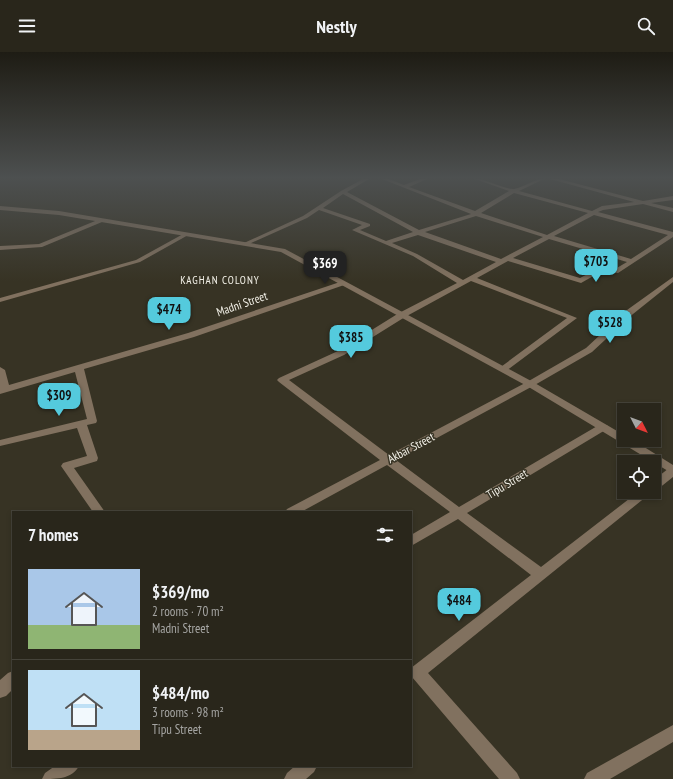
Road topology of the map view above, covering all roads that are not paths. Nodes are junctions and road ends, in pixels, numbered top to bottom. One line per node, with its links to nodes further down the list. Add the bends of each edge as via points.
1 (58, 213): 9 (street)
2 (311, 213): 14 (street)
3 (333, 213): 15 (street, via 368,225 355,230)
4 (382, 213): 10 (street)
5 (472, 213): 7 (street)
6 (590, 213): 8 (street)
7 (475, 214): 10 (street); 13 (street)
8 (594, 214): 12 (street); 13 (street)
9 (100, 221): 11 (street); 16 (street, via 40,246)
10 (420, 233): 15 (street); 17 (street)
11 (187, 234): 14 (street); 22 (street, via 138,261)
12 (673, 234): 18 (street)
13 (548, 238): 17 (street); 18 (street)
14 (247, 243): 21 (street, via 289,253)
15 (386, 243): 20 (street)
16 (0, 248)
17 (505, 261): 18 (street, via 581,281 603,268 616,272); 20 (street)
18 (632, 261)
19 (673, 279): 27 (street, Akbar Street, via 630,312 589,350)
20 (467, 280): 23 (street); 25 (street, via 573,318)
21 (343, 284): 23 (street); 24 (street, Madni Street, via 191,335)
22 (0, 300)
23 (402, 315): 25 (street); 34 (street, via 341,353 282,380)
24 (79, 368): 28 (street, Madni Street); 29 (street, via 92,421)
25 (502, 369): 27 (street)
26 (0, 370): 28 (street, Madni Street)
27 (530, 384): 30 (street); 34 (street, Akbar Street)
28 (3, 390)
29 (81, 423): 32 (street); 38 (street, via 93,458 67,466)
30 (603, 426): 31 (street); 40 (street, Tipu Street)
31 (617, 435)
32 (0, 443)
33 (636, 447): 35 (street)
34 (388, 460): 39 (street, Akbar Street); 40 (street)
35 (673, 470): 36 (street)
36 (661, 480)
37 (637, 499): 42 (street)
38 (98, 511)
39 (293, 511)
40 (458, 513): 41 (street, Tipu Street); 42 (street)
41 (412, 540)
42 (540, 575): 43 (street)
43 (414, 675): 51 (street)
44 (12, 679): 45 (street)
45 (0, 691)
46 (673, 733): 52 (street)
47 (69, 767): 49 (street)
48 (307, 767): 50 (street)
49 (51, 779)
50 (293, 779)
51 (511, 779)
52 (593, 779)

